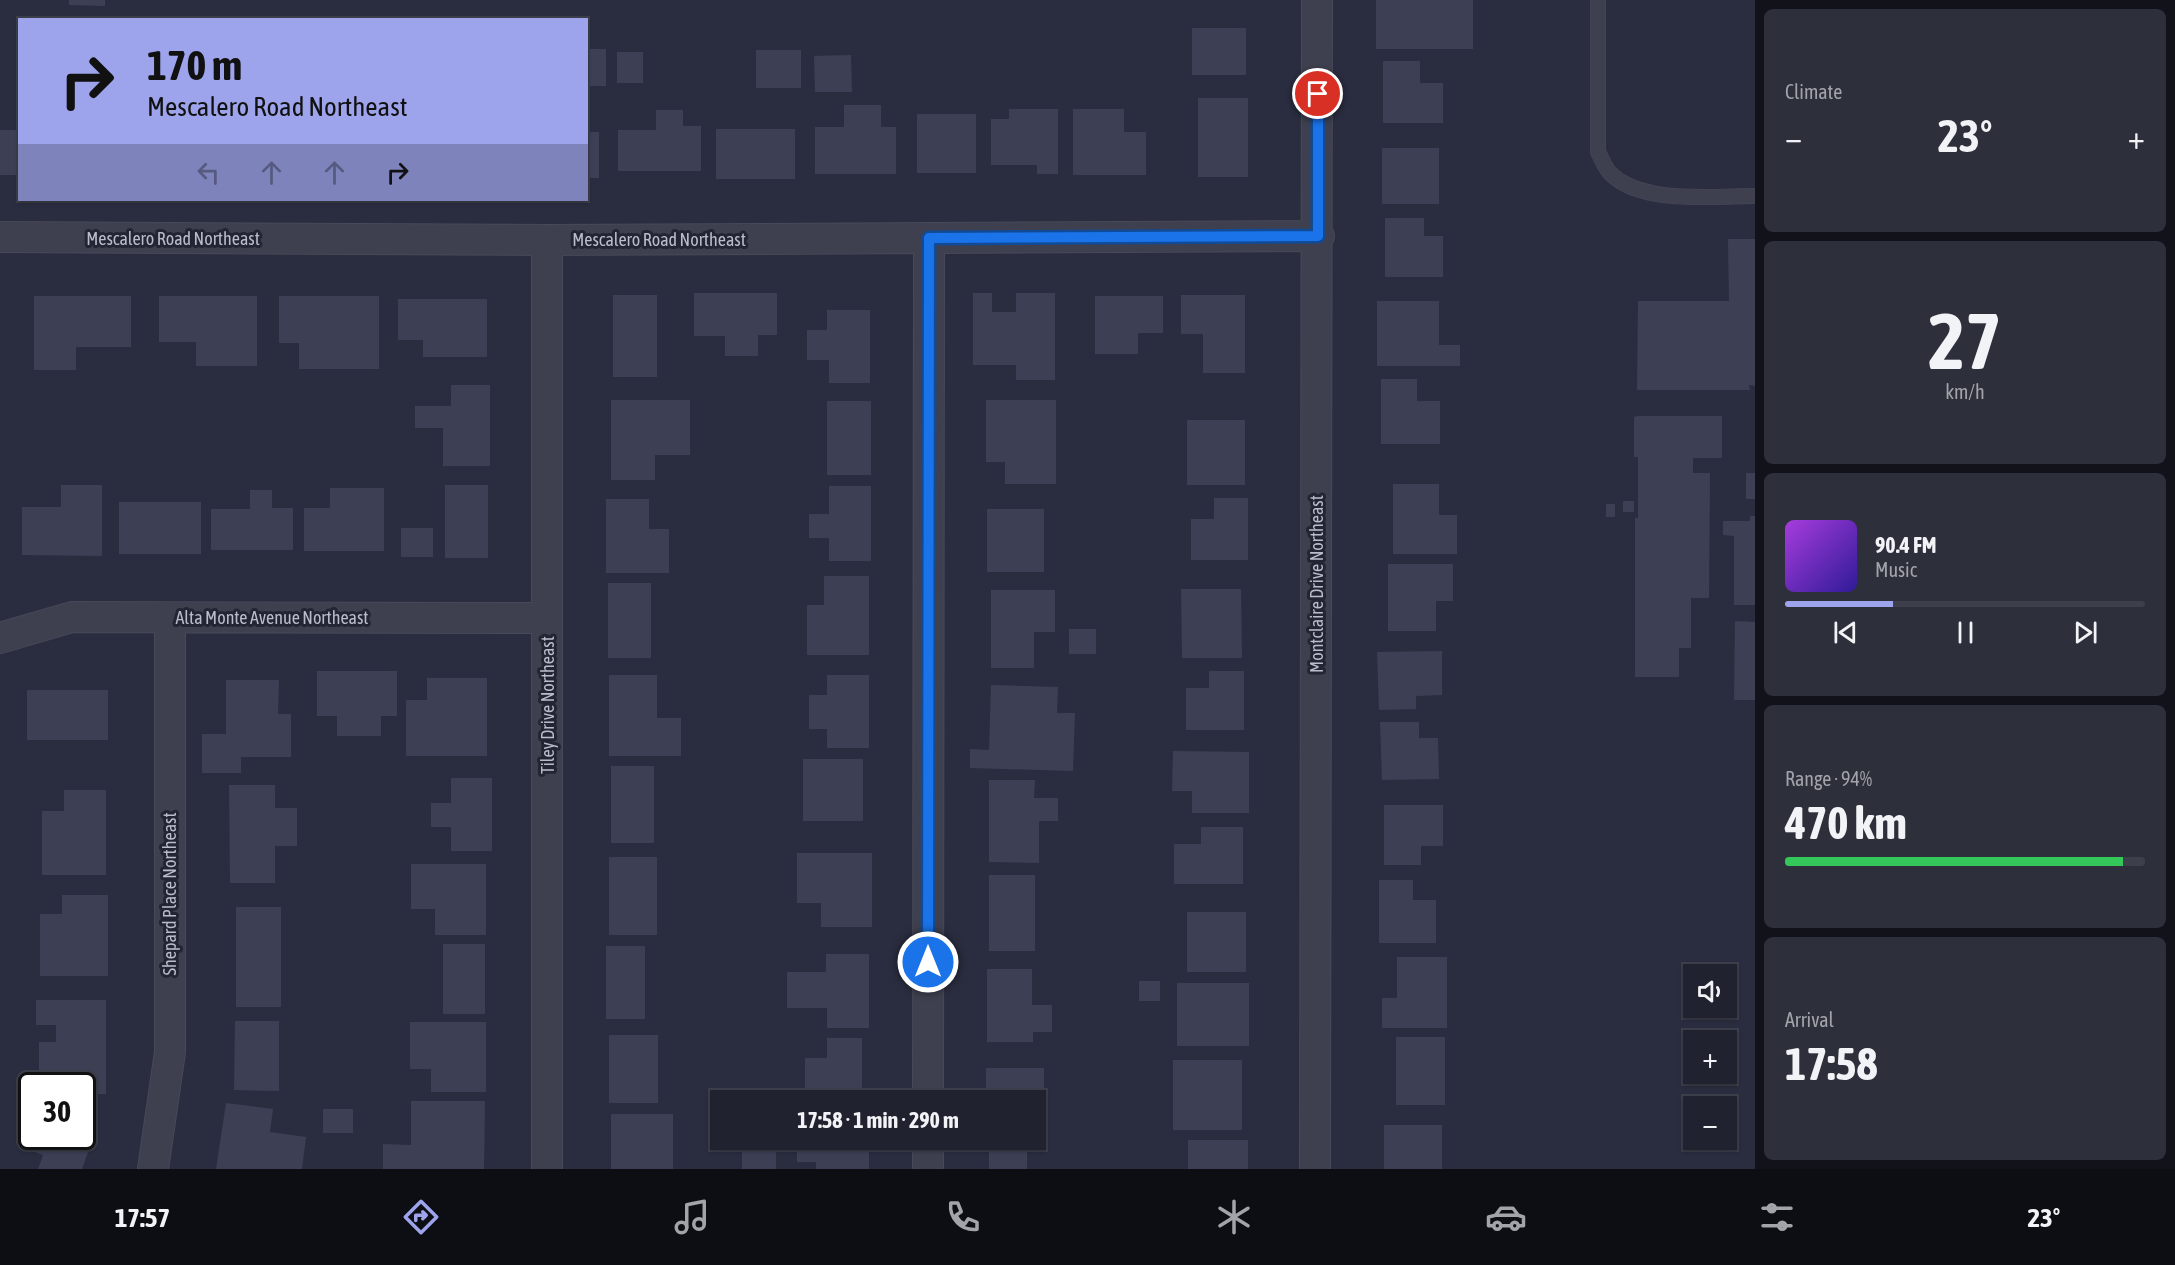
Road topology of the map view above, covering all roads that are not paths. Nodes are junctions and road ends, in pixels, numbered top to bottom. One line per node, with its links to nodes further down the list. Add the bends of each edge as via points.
1 (1317, 0): 4 (street, Montclaire Drive Northeast)
2 (1598, 0): 3 (lane, via 1598,153 1610,172 1630,185 1666,196)
3 (1755, 196)
4 (1318, 236): 6 (street, Mescalero Road Northeast); 16 (street, Montclaire Drive Northeast)
5 (0, 237): 7 (street, Mescalero Road Northeast)
6 (929, 238): 7 (street, Mescalero Road Northeast); 11 (street)
7 (547, 240): 9 (street, Tiley Drive Northeast)
8 (170, 618): 9 (street, Alta Monte Avenue Northeast); 10 (street, Alta Monte Avenue Northeast, via 72,616); 13 (street, Shepard Place Northeast, via 170,1052)
9 (547, 618): 14 (street, Tiley Drive Northeast)
10 (0, 638)
11 (928, 1090)
12 (928, 1150): 15 (street)
13 (153, 1169)
14 (547, 1169)
15 (928, 1169)
16 (1315, 1169)

